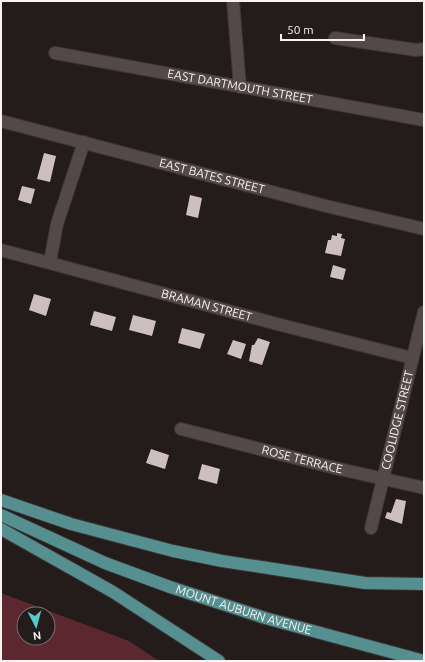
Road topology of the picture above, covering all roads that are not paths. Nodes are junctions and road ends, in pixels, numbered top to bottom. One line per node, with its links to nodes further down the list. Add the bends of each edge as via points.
1 (233, 1): 5 (street)
2 (335, 38): 3 (street)
3 (424, 49)
4 (56, 53): 5 (street, EAST DARTMOUTH STREET)
5 (240, 87): 6 (street, EAST DARTMOUTH STREET)
6 (424, 120)
7 (1, 121): 8 (street, EAST BATES STREET)
8 (84, 142): 9 (street, EAST BATES STREET, via 326,206); 11 (street, via 57,224)
9 (424, 229)
10 (1, 250): 11 (street, BRAMAN STREET)
11 (50, 262): 13 (street, BRAMAN STREET)
12 (424, 312): 13 (street, COOLIDGE STREET)
13 (412, 358): 15 (street, COOLIDGE STREET)
14 (181, 429): 15 (street, ROSE TERRACE)
15 (383, 479): 16 (street, ROSE TERRACE); 20 (street, COOLIDGE STREET)
16 (424, 488)
17 (1, 500): 23 (main road, via 78,526 222,561 365,583)
18 (1, 515): 22 (main road, MOUNT AUBURN AVENUE)
19 (1, 526): 22 (main road, MOUNT AUBURN AVENUE)
20 (371, 528)
21 (1, 529): 24 (main road, via 113,592)
22 (68, 546): 25 (main road, MOUNT AUBURN AVENUE, via 105,563 265,618)
23 (424, 584)
24 (220, 661)
25 (424, 661)

